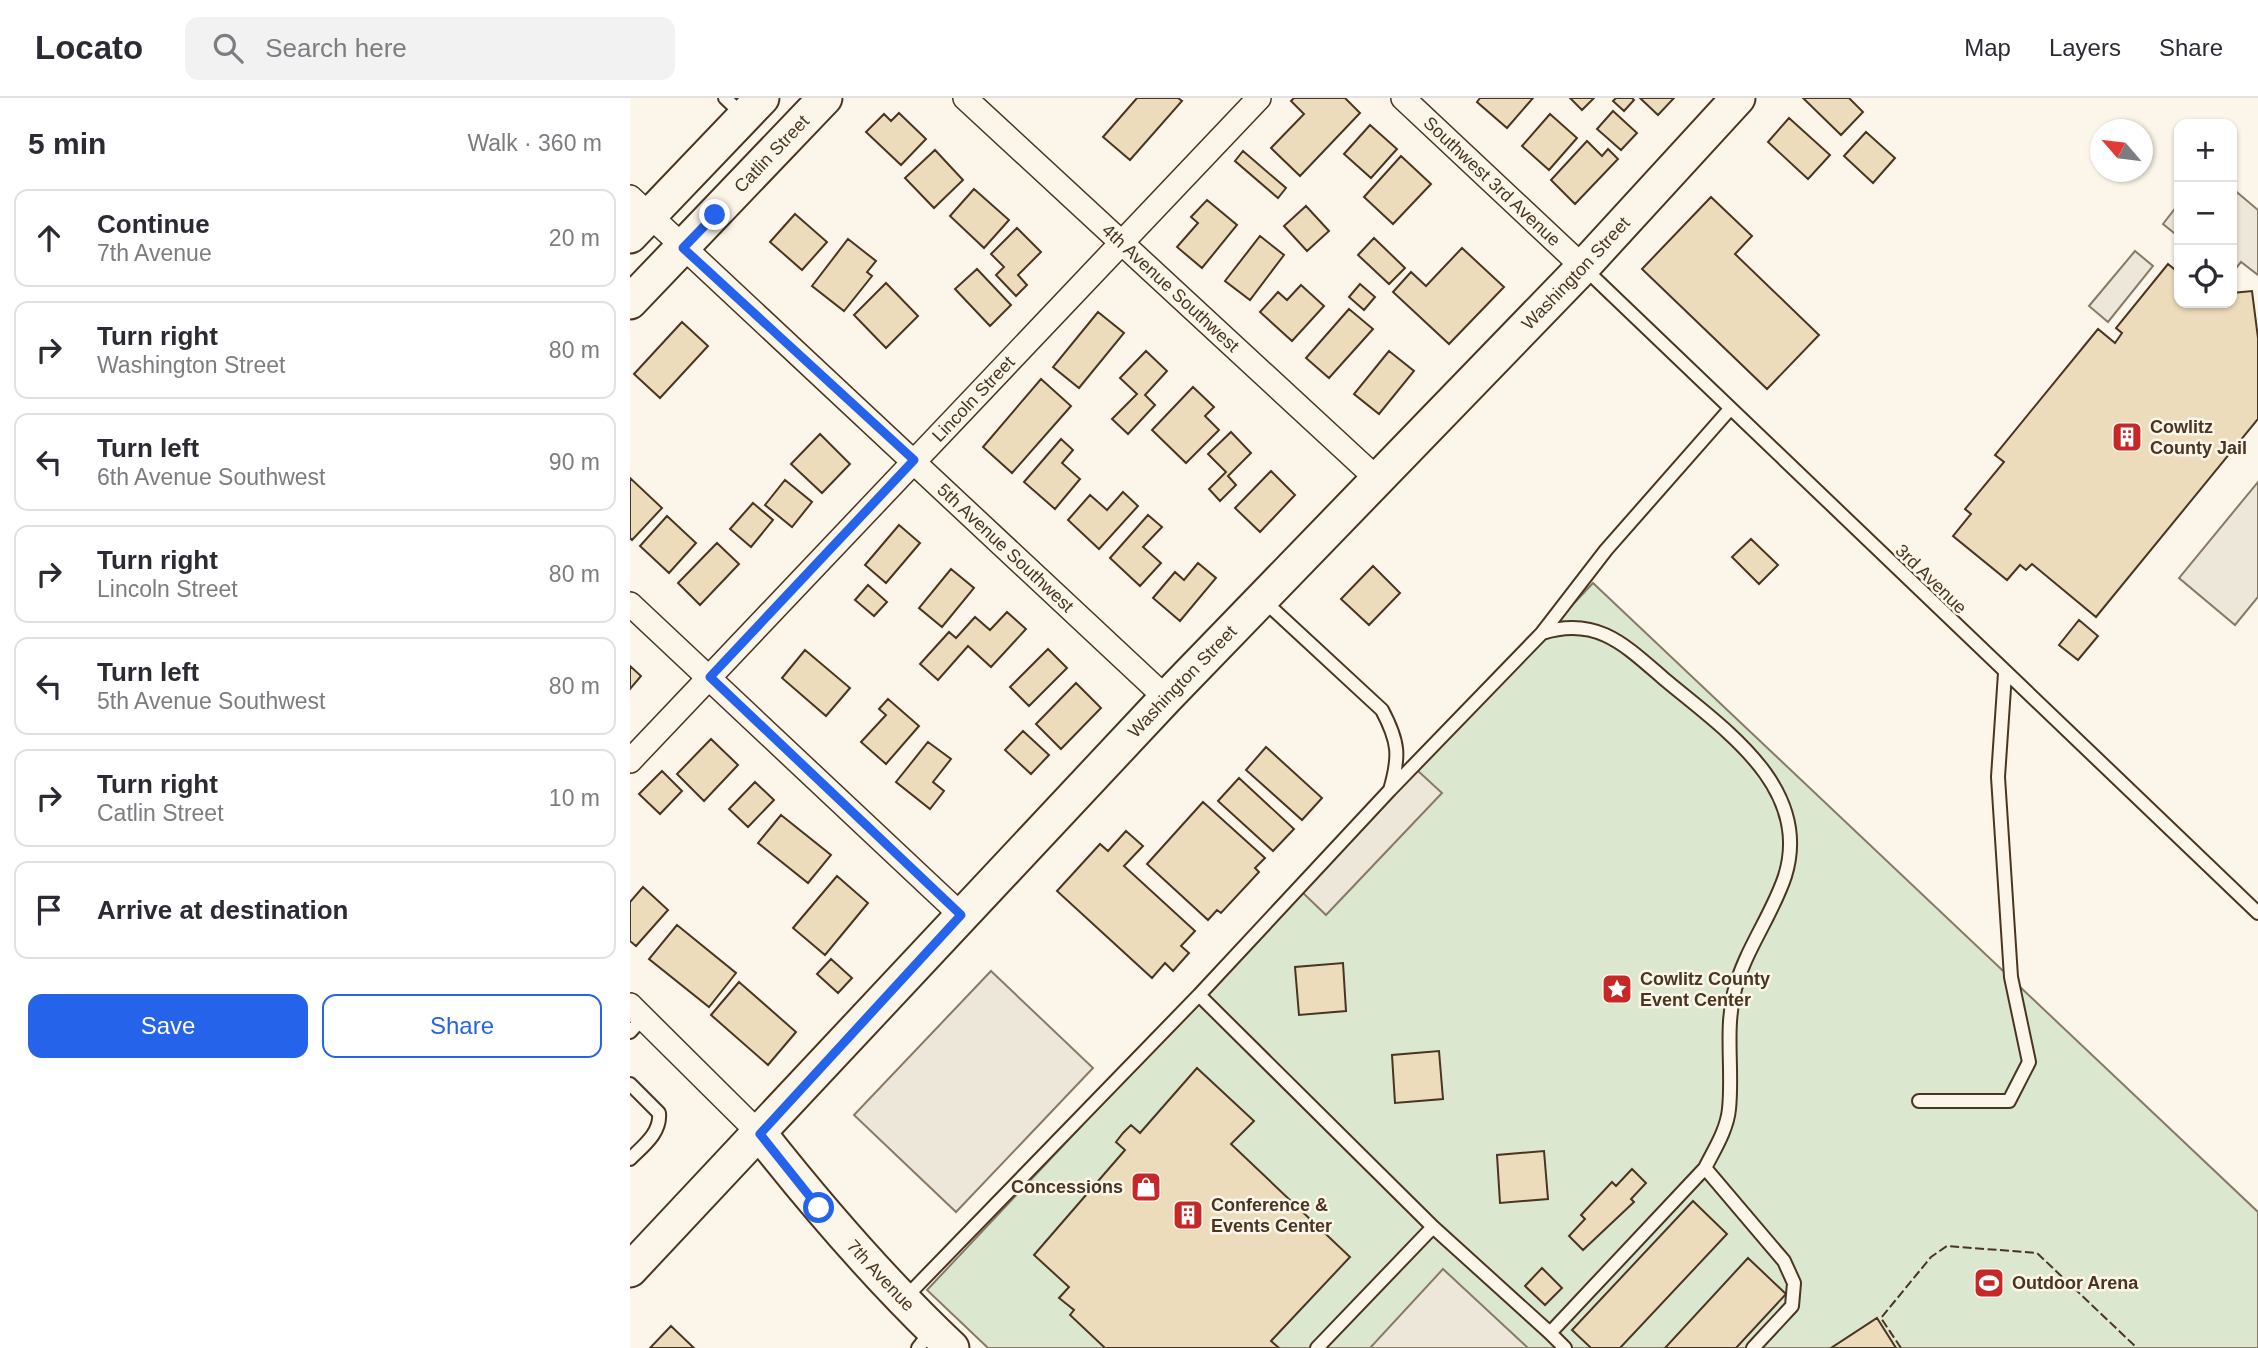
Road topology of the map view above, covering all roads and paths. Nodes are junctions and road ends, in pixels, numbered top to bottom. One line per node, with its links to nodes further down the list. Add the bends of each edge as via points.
1 (825, 98): 9 (street, Catlin Street)
2 (965, 98): 8 (street, 4th Avenue Southwest)
3 (1259, 98): 8 (street, Lincoln Street)
4 (1403, 98): 10 (street, Southwest 3rd Avenue)
5 (1738, 98): 10 (street, Washington Street)
6 (744, 104): 7 (street)
7 (636, 216): 9 (street, 5th Avenue Southwest)
8 (1123, 241): 13 (street, Lincoln Street); 14 (street, 4th Avenue Southwest)
9 (683, 248): 11 (street, Catlin Street); 13 (street, 5th Avenue Southwest)
10 (1583, 267): 12 (lane, 3rd Avenue); 14 (street, Washington Street)
11 (630, 302)
12 (1730, 409): 17 (lane, via 1606,550); 18 (lane, 3rd Avenue)
13 (914, 460): 19 (street, Lincoln Street); 20 (street, 5th Avenue Southwest)
14 (1376, 478): 15 (street, Washington Street)
15 (1261, 598): 20 (street, Washington Street); 22 (lane, via 1382,710 1394,733 1399,760)
16 (630, 604): 19 (street)
17 (1542, 633): 22 (lane); 31 (lane, via 1566,626 1592,628 1638,657 1753,754 1776,788 1786,819 1790,850 1784,877 1734,993 1729,1111)
18 (2005, 673): 23 (lane, 3rd Avenue); 28 (lane, via 1998,777 2011,978 2029,1062 2009,1101)
19 (710, 677): 21 (street, Lincoln Street); 24 (street)
20 (1166, 698): 24 (street, Washington Street)
21 (630, 761)
22 (1390, 790): 25 (lane)
23 (2258, 913)
24 (961, 915): 29 (street, Washington Street)
25 (1199, 995): 32 (lane); 34 (lane)
26 (634, 1019): 29 (street)
27 (630, 1084): 30 (lane, via 659,1113 660,1123)
28 (1919, 1101)
29 (760, 1134): 33 (street, Washington Street); 34 (street, 7th Avenue)
30 (630, 1159)
31 (1705, 1168): 35 (lane); 39 (lane, via 1784,1261 1794,1283 1792,1306)
32 (1433, 1227): 35 (lane); 37 (lane)
33 (630, 1270)
34 (902, 1301): 36 (street, 7th Avenue)
35 (1550, 1333): 38 (lane)
36 (934, 1342)
37 (1317, 1348)
38 (1564, 1348)
39 (1753, 1348)

